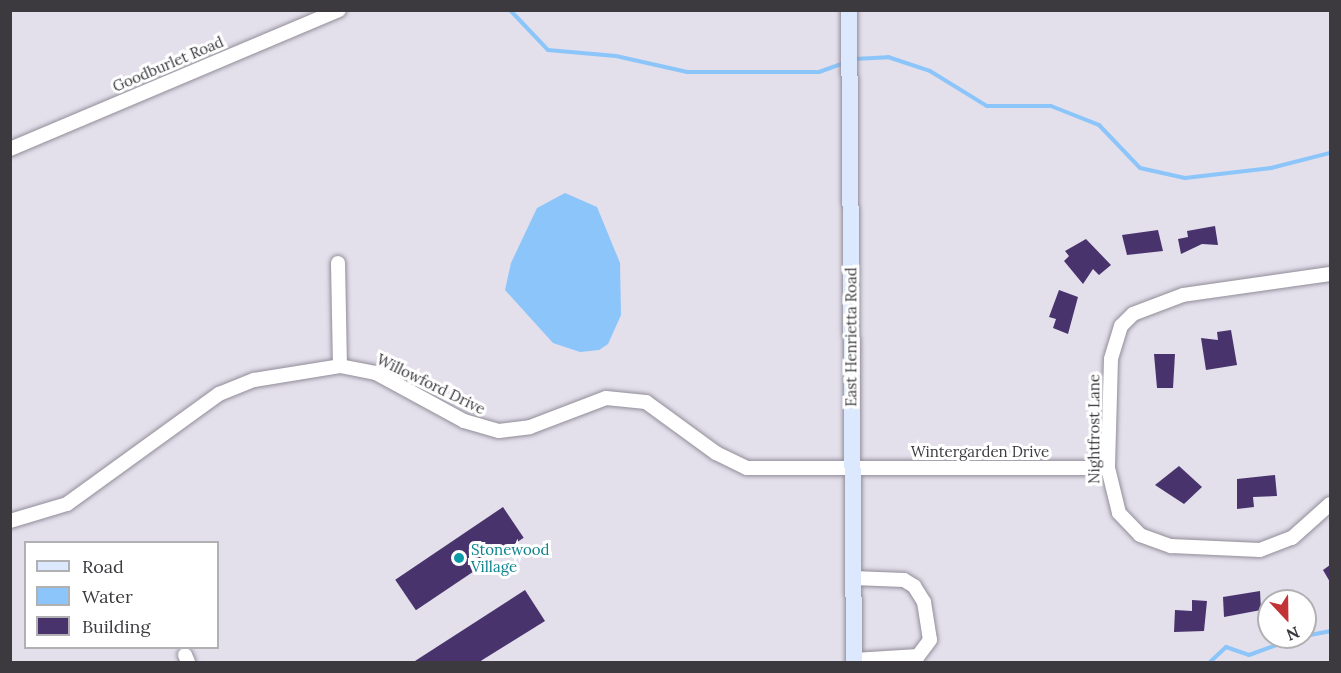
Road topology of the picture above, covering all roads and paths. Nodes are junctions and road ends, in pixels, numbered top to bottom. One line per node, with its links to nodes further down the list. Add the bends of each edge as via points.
1 (339, 10): 3 (street, Goodburlet Road)
2 (849, 10): 7 (main road, East Henrietta Road)
3 (10, 149)
4 (338, 263): 6 (street)
5 (1330, 274): 8 (street, Nightfrost Lane, via 1183,295 1133,314 1121,326 1111,359)
6 (340, 366): 7 (street, Willowford Drive, via 376,373 481,428 530,427 590,402 629,398 659,408 716,453 747,468); 10 (street, Willowford Drive, via 254,380 219,394 67,504)
7 (852, 468): 8 (street, Wintergarden Drive); 11 (main road, East Henrietta Road)
8 (1108, 468): 9 (street, Nightfrost Lane, via 1119,513 1140,535 1171,546 1260,550 1292,538)
9 (1330, 504)
10 (10, 521)
11 (853, 578): 12 (main road, East Henrietta Road); 12 (street, via 904,580 914,586 924,602 930,640 918,656)
12 (854, 661)

